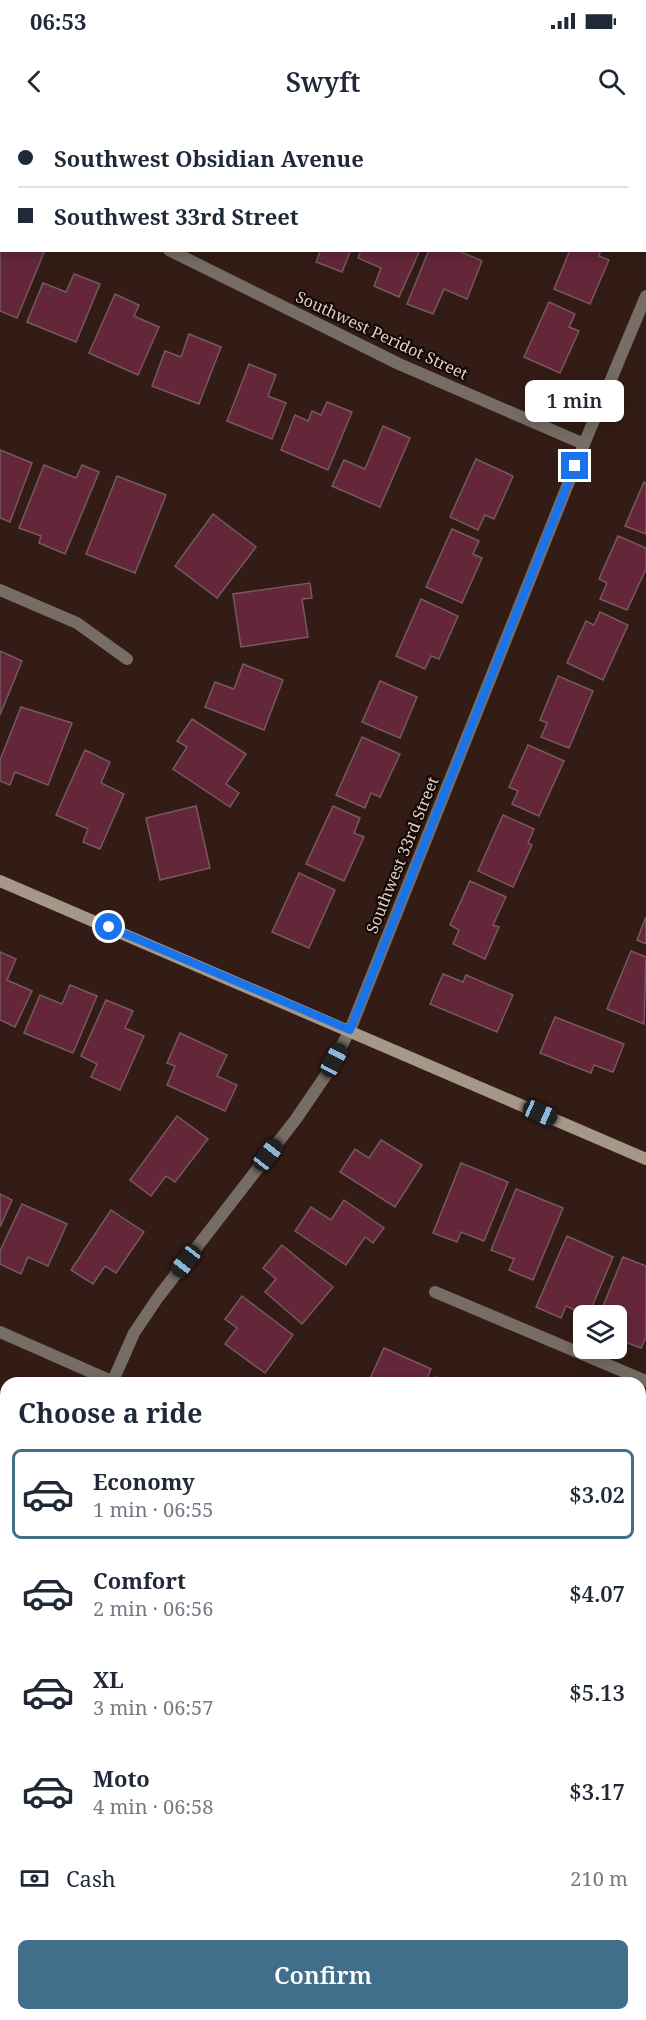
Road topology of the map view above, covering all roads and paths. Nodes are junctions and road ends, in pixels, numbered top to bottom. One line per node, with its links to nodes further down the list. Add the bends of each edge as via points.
1 (173, 252): 3 (street, Southwest Peridot Street, via 399,364)
2 (646, 296): 3 (street, Southwest 33rd Street)
3 (584, 444): 7 (street, Southwest 33rd Street)
4 (0, 590): 5 (street, via 76,624)
5 (127, 659)
6 (0, 881): 7 (street)
7 (350, 1030): 8 (street); 12 (street, Southwest 33rd Street, via 296,1119 134,1333)
8 (646, 1159)
9 (435, 1292): 13 (street)
10 (0, 1332): 11 (street)
11 (101, 1377)
12 (116, 1377)
13 (637, 1377)

